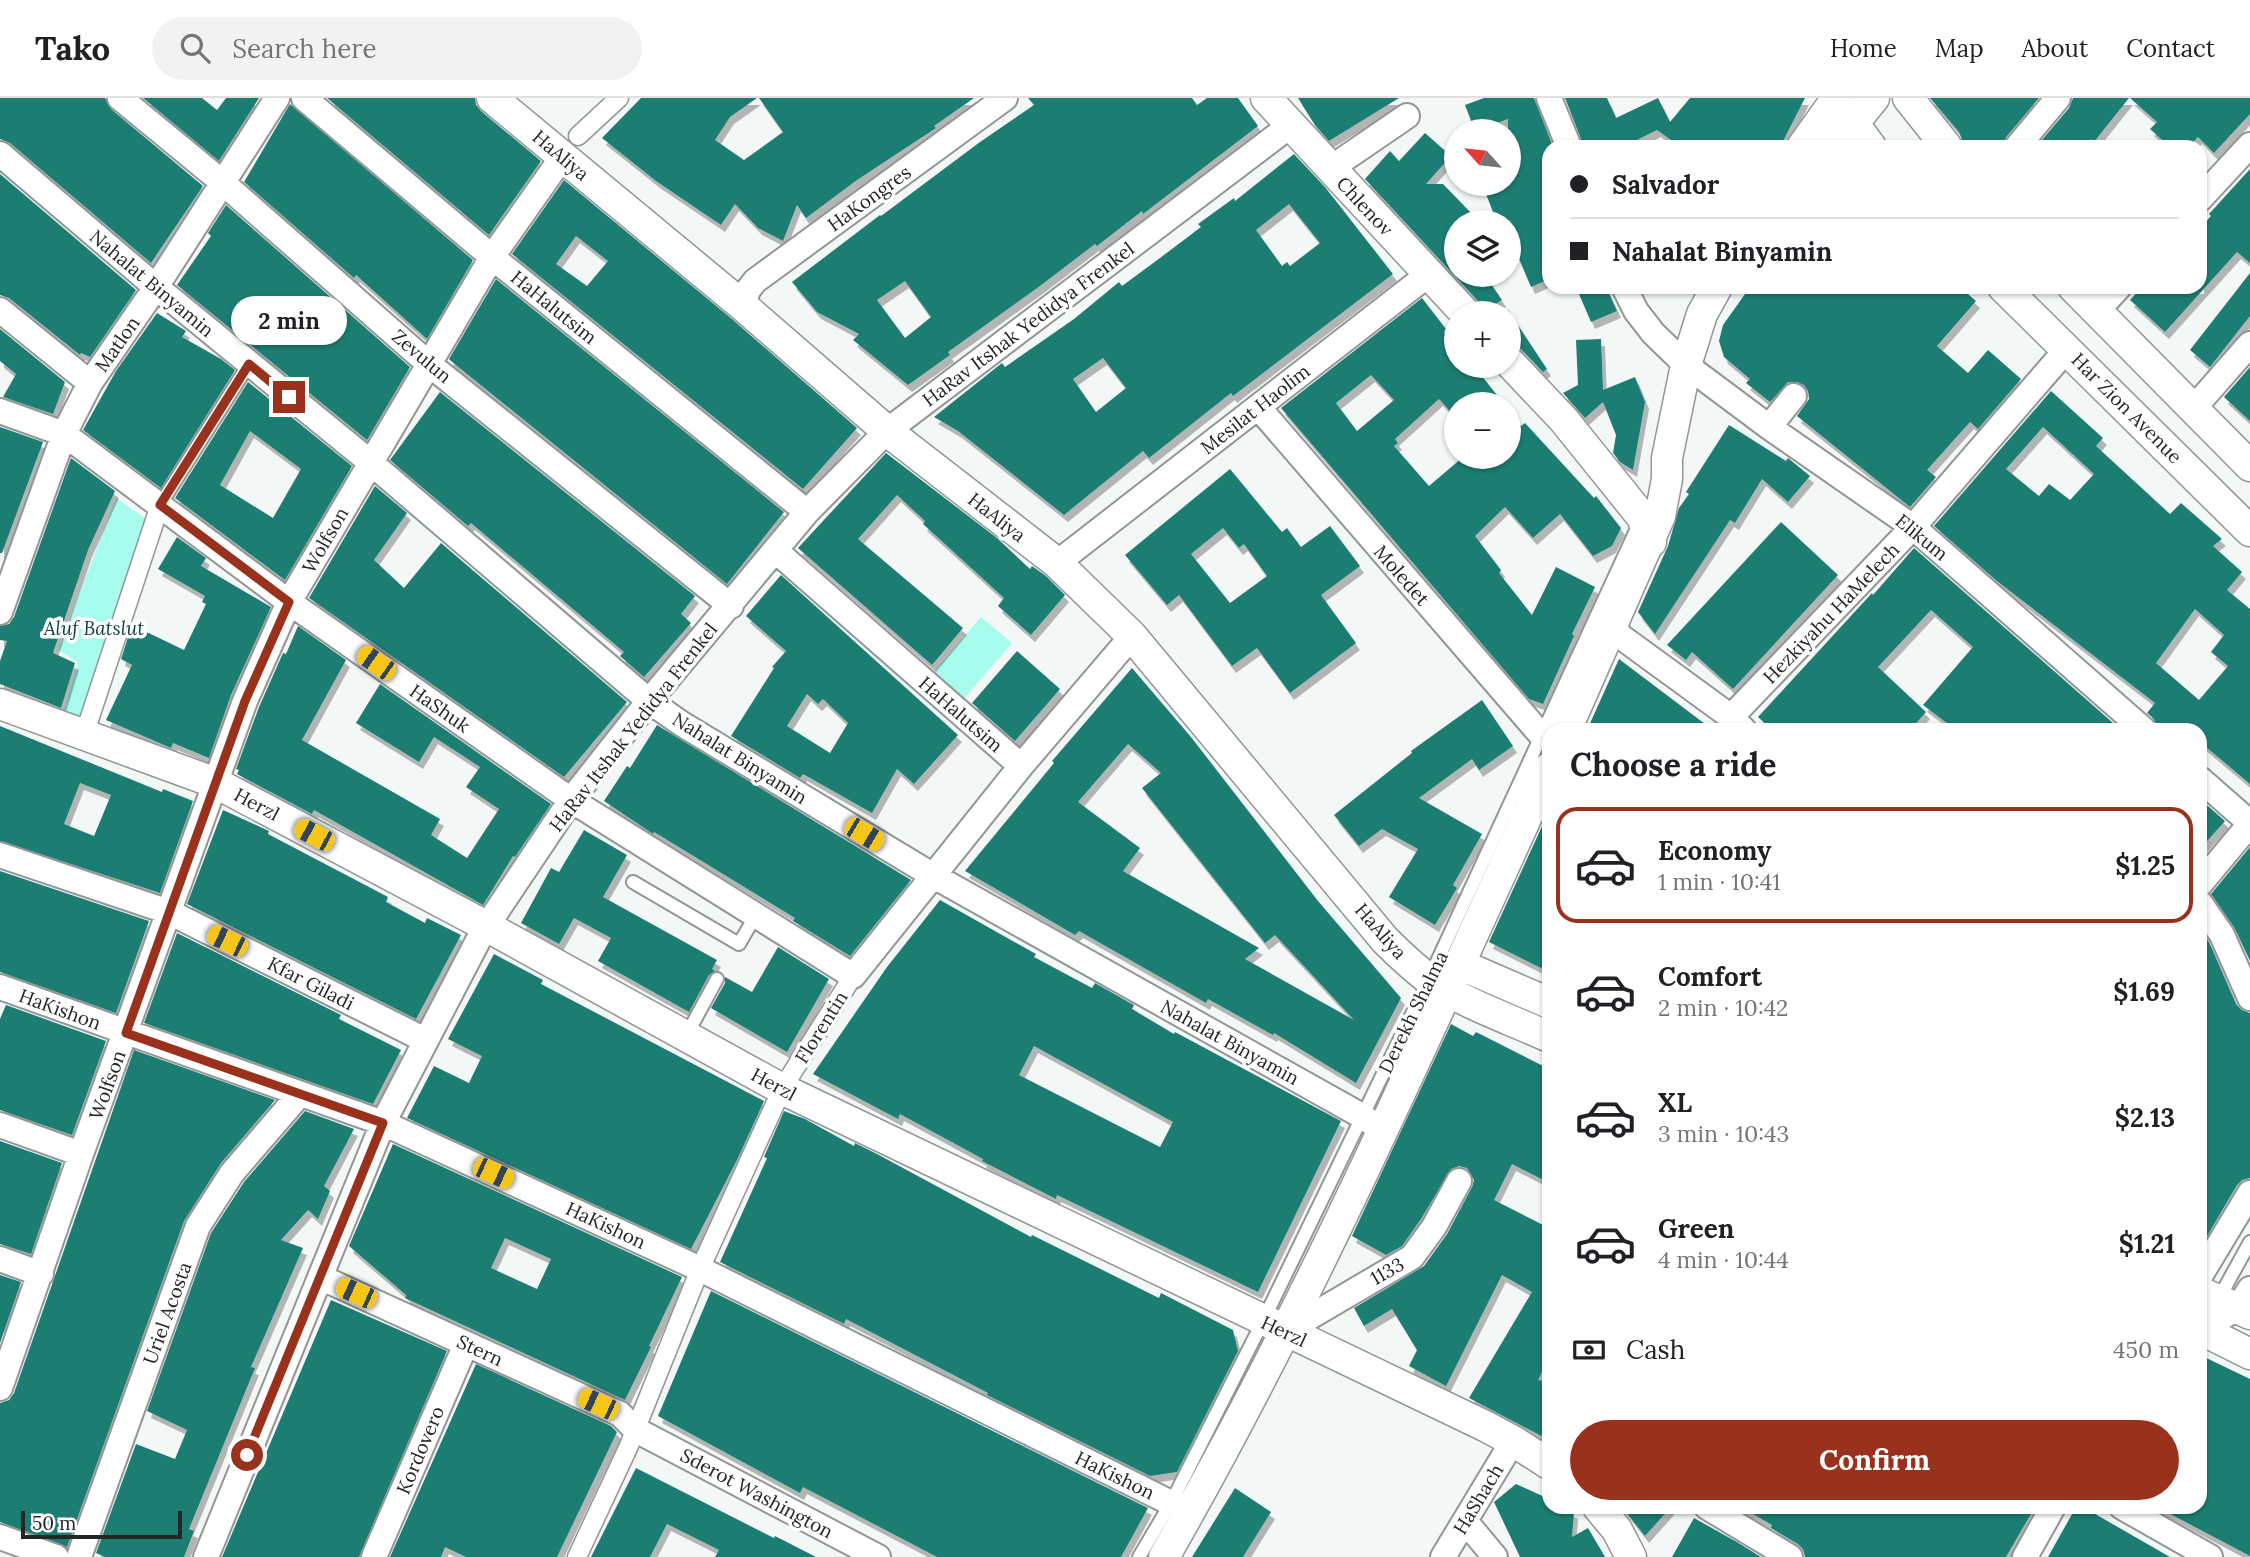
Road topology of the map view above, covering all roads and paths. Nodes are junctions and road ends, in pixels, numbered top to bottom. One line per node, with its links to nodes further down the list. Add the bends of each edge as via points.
1 (120, 98): 24 (street, Zevulun)
2 (277, 98): 24 (street, Matlon)
3 (304, 98): 26 (street, HaHalutsim)
4 (492, 98): 21 (street, HaAliya)
5 (619, 98): 21 (street, Wolfson)
6 (1004, 98): 35 (street, HaKongres, via 755,281)
7 (1266, 98): 14 (street, Chlenov)
8 (1549, 98): 16 (street)
9 (1837, 98): 15 (street); 17 (street)
10 (1874, 98): 15 (street)
11 (1908, 98): 18 (street)
12 (2058, 98): 19 (street)
13 (1408, 116): 23 (street)
14 (1291, 125): 23 (street, Chlenov); 50 (street, HaRav Itshak Yedidya Frenkel)
15 (1862, 136)
16 (1566, 140)
17 (1807, 140)
18 (1941, 140)
19 (2023, 140)
20 (2250, 145): 25 (street)
21 (570, 146): 26 (street, Wolfson); 35 (street, HaAliya)
22 (0, 154): 28 (street, Nahalat Binyamin)
23 (1331, 168): 27 (street, Chlenov)
24 (222, 182): 28 (street, Matlon); 41 (street, Zevulun)
25 (2207, 192)
26 (492, 257): 41 (street, Wolfson); 55 (street, HaHalutsim)
27 (1429, 274): 34 (street, Chlenov); 46 (street, Mesilat Haolim)
28 (156, 287): 40 (street, Nahalat Binyamin); 44 (street, Matlon)
29 (1628, 294): 42 (street, Elikum, via 1653,333)
30 (1713, 294): 42 (street, Derekh Shalma)
31 (2010, 294): 39 (street, Har Zion Avenue)
32 (2080, 294): 37 (street)
33 (2113, 294): 37 (street)
34 (1454, 301)
35 (743, 306): 50 (street, HaAliya)
36 (0, 310): 44 (street)
37 (2097, 311): 47 (street)
38 (2250, 344): 47 (street)
39 (2067, 349): 56 (street, Hezkiyahu HaMelech); 58 (street, Har Zion Avenue)
40 (249, 364): 52 (street, Nahalat Binyamin); 54 (lane)
41 (430, 365): 52 (street, Wolfson); 63 (street, Zevulun)
42 (1685, 365): 49 (street, Elikum); 57 (street, Derekh Shalma)
43 (1521, 375): 57 (street, via 1563,419)
44 (90, 383): 51 (street, Matlon)
45 (1794, 396): 49 (street)
46 (1258, 407): 61 (street, Mesilat Haolim); 73 (street, Moledet)
47 (2193, 410): 53 (street)
48 (0, 411): 51 (street, HaShuk)
49 (1769, 427): 56 (street, Elikum)
50 (887, 431): 55 (street, HaRav Itshak Yedidya Frenkel); 61 (street, HaAliya)
51 (64, 433): 54 (street, HaShuk); 59 (street, Matlon)
52 (370, 462): 62 (street, Wolfson); 67 (street, Nahalat Binyamin)
53 (2250, 466)
54 (160, 505): 62 (street, HaShuk); 74 (street)
55 (807, 512): 60 (street, HaRav Itshak Yedidya Frenkel)
56 (1913, 527): 71 (street, Hezkiyahu HaMelech); 72 (street, Elikum)
57 (1647, 529): 65 (street, Derekh Shalma); 69 (lane, Derekh Shalma)
58 (2250, 531)
59 (11, 547): 64 (street, Matlon)
60 (776, 551): 63 (street, HaRav Itshak Yedidya Frenkel); 76 (street, HaHalutsim)
61 (1057, 563): 66 (street, HaAliya)
62 (289, 602): 78 (street, Wolfson, via 245,701); 80 (street, HaShuk)
63 (731, 606): 67 (street, HaRav Itshak Yedidya Frenkel)
64 (0, 611)
65 (1614, 626): 70 (street, Derekh Shalma); 71 (street, via 1620,636)
66 (1132, 636): 76 (street, Florentin); 91 (street, HaAliya, via 1385,940)
67 (649, 701): 80 (street, HaRav Itshak Yedidya Frenkel); 83 (street, Nahalat Binyamin)
68 (0, 704): 74 (street, Herzl)
69 (1558, 723)
70 (1559, 723)
71 (1737, 723)
72 (2136, 723)
73 (1542, 724)
74 (84, 735): 78 (street, Herzl)
75 (1542, 758): 91 (lane, Derekh Shalma)
76 (1021, 766): 83 (street, Florentin)
77 (1542, 782): 91 (street, Derekh Shalma)
78 (216, 783): 86 (street, Wolfson); 89 (street, Herzl)
79 (2207, 785): 81 (street)
80 (571, 800): 88 (street, HaShuk); 89 (street, HaRav Itshak Yedidya Frenkel)
81 (2250, 823): 84 (street)
82 (0, 855): 86 (street, Kfar Giladi)
83 (932, 875): 90 (street, Florentin); 104 (street, Nahalat Binyamin)
84 (2207, 875)
85 (633, 882): 88 (lane, via 739,944)
86 (169, 912): 96 (street, Wolfson); 99 (street, Kfar Giladi)
87 (2207, 913): 94 (street)
88 (756, 915): 90 (street, HaShuk)
89 (486, 926): 98 (street, Herzl); 99 (street, HaRav Itshak Yedidya Frenkel)
90 (853, 976): 100 (street, Florentin)
91 (1445, 978): 95 (street); 97 (street); 104 (street, Derekh Shalma)
92 (717, 979): 98 (lane)
93 (0, 987): 96 (street, HaKishon)
94 (2249, 993)
95 (1542, 1001)
96 (126, 1033): 101 (street, HaKishon); 105 (street, Wolfson)
97 (1542, 1033)
98 (686, 1036): 100 (street, Herzl)
99 (425, 1040): 102 (street, HaRav Itshak Yedidya Frenkel)
100 (782, 1089): 110 (street, Florentin); 115 (street, Herzl)
101 (300, 1094): 102 (street, HaKishon); 131 (street, Uriel Acosta, via 232,1173 198,1226)
102 (383, 1123): 110 (street, HaKishon); 112 (street, HaRav Itshak Yedidya Frenkel)
103 (0, 1125): 105 (street)
104 (1372, 1126): 115 (street, Derekh Shalma)
105 (81, 1154): 111 (street, Wolfson)
106 (1459, 1181): 115 (street, 1133, via 1412,1256)
107 (2250, 1193): 113 (street)
108 (2250, 1242): 113 (lane)
109 (0, 1259): 111 (street)
110 (700, 1269): 120 (street, Florentin); 123 (street, HaKishon)
111 (41, 1274): 119 (street, Wolfson)
112 (320, 1277): 117 (street, Stern); 132 (street, HaRav Itshak Yedidya Frenkel)
113 (2226, 1297): 114 (street)
114 (2207, 1320)
115 (1275, 1326): 121 (street, Herzl); 123 (street, Derekh Shalma)
116 (2207, 1332): 118 (street)
117 (466, 1344): 120 (street, Stern, via 620,1414); 133 (street, Kordovero)
118 (2250, 1354)
119 (0, 1388)
120 (636, 1430): 134 (street, Florentin); 135 (street, Sderot Washington)
121 (1513, 1441): 122 (street, Herzl); 128 (street, HaShach)
122 (1542, 1460)
123 (1182, 1505): 136 (lane, Derekh Shalma); 137 (street, Derekh Shalma)
124 (1604, 1514): 140 (street)
125 (1719, 1514): 141 (street)
126 (2049, 1514): 142 (street)
127 (2134, 1514): 143 (street)
128 (1465, 1521): 138 (street, HaShach); 139 (street)
129 (0, 1537): 130 (street)
130 (56, 1557)
131 (79, 1557)
132 (205, 1557)
133 (374, 1557)
134 (577, 1557)
135 (878, 1557)
136 (1139, 1557)
137 (1164, 1557)
138 (1443, 1557)
139 (1495, 1557)
140 (1631, 1557)
141 (1790, 1557)
142 (2025, 1557)
143 (2210, 1557)

